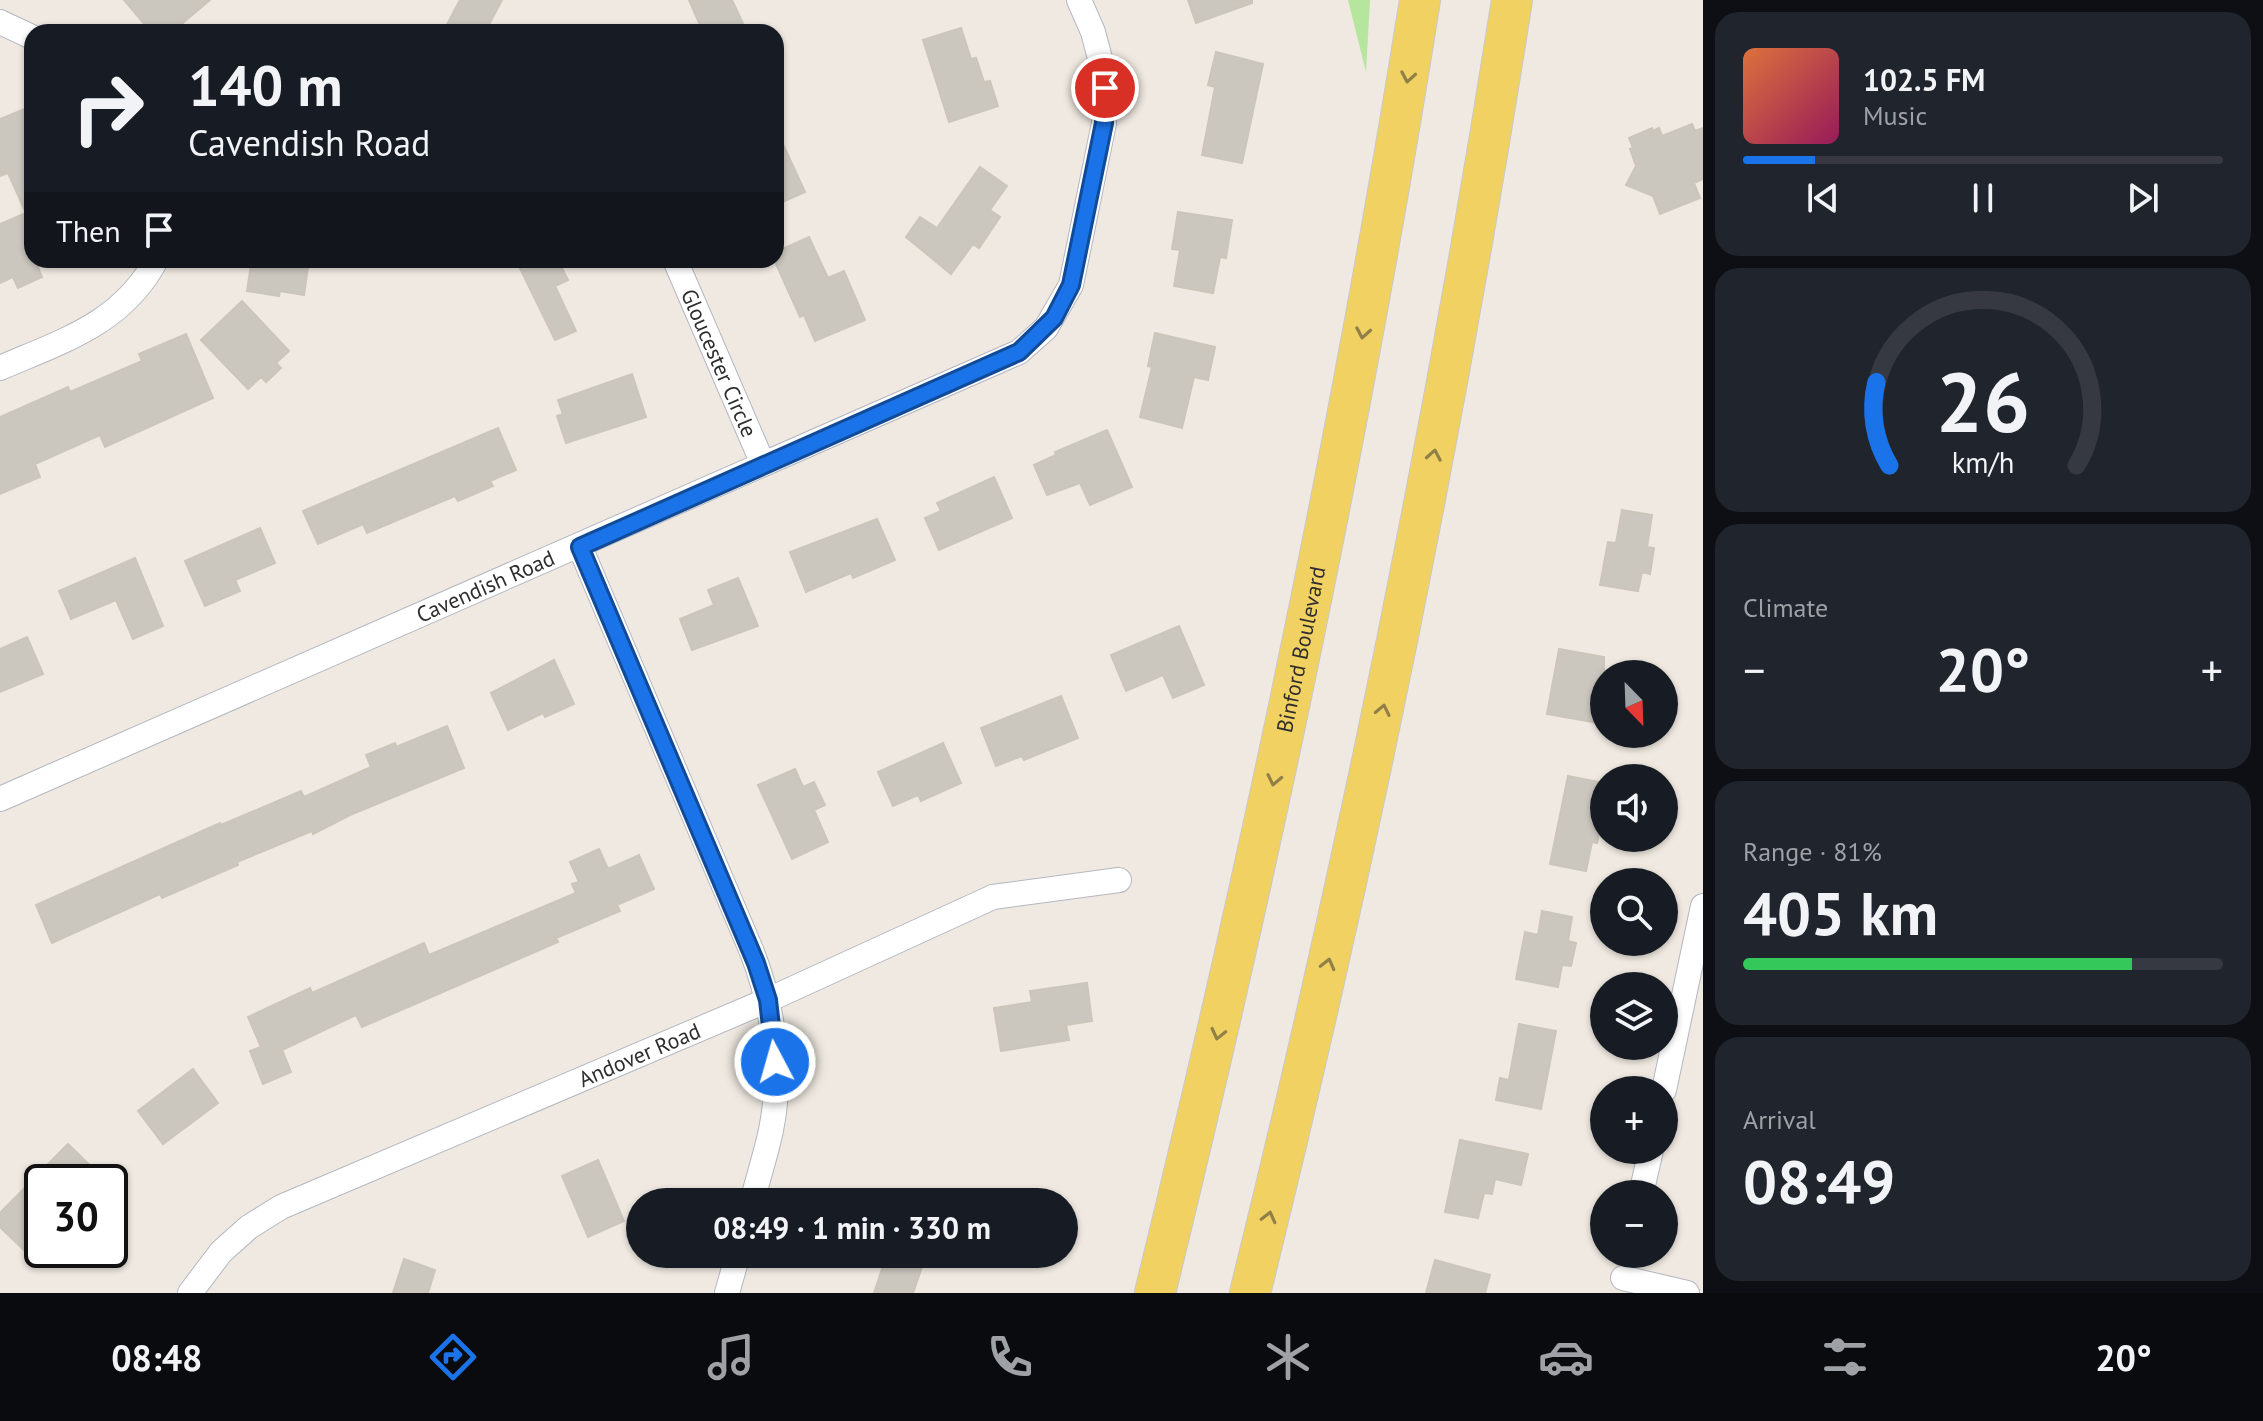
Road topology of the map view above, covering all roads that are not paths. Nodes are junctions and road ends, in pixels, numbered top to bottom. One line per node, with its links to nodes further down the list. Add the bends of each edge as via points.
1 (1079, 0): 9 (street, Cavendish Road, via 1100,54 1104,123 1075,273 1054,318 1008,359)
2 (1420, 0): 21 (main road, Binford Boulevard, one-way to 21, via 1311,606 1224,1008)
3 (1512, 0): 22 (main road, one-way to 3, via 1345,892 1406,604)
4 (0, 22): 5 (street)
5 (24, 33)
6 (151, 268): 8 (street, via 139,289 104,321)
7 (678, 268): 9 (street, Gloucester Circle)
8 (0, 368)
9 (763, 464): 10 (street, Cavendish Road)
10 (580, 547): 11 (street, Cavendish Road); 14 (street)
11 (0, 799)
12 (1119, 880): 14 (street, Andover Road, via 993,897)
13 (1703, 906): 15 (street)
14 (768, 1000): 16 (street, via 774,1110); 19 (street, Andover Road, via 281,1207 221,1252)
15 (1667, 1076)
16 (755, 1188)
17 (734, 1268): 20 (street)
18 (1624, 1275): 23 (street)
19 (190, 1293)
20 (727, 1293)
21 (1155, 1293)
22 (1250, 1293)
23 (1687, 1293)

